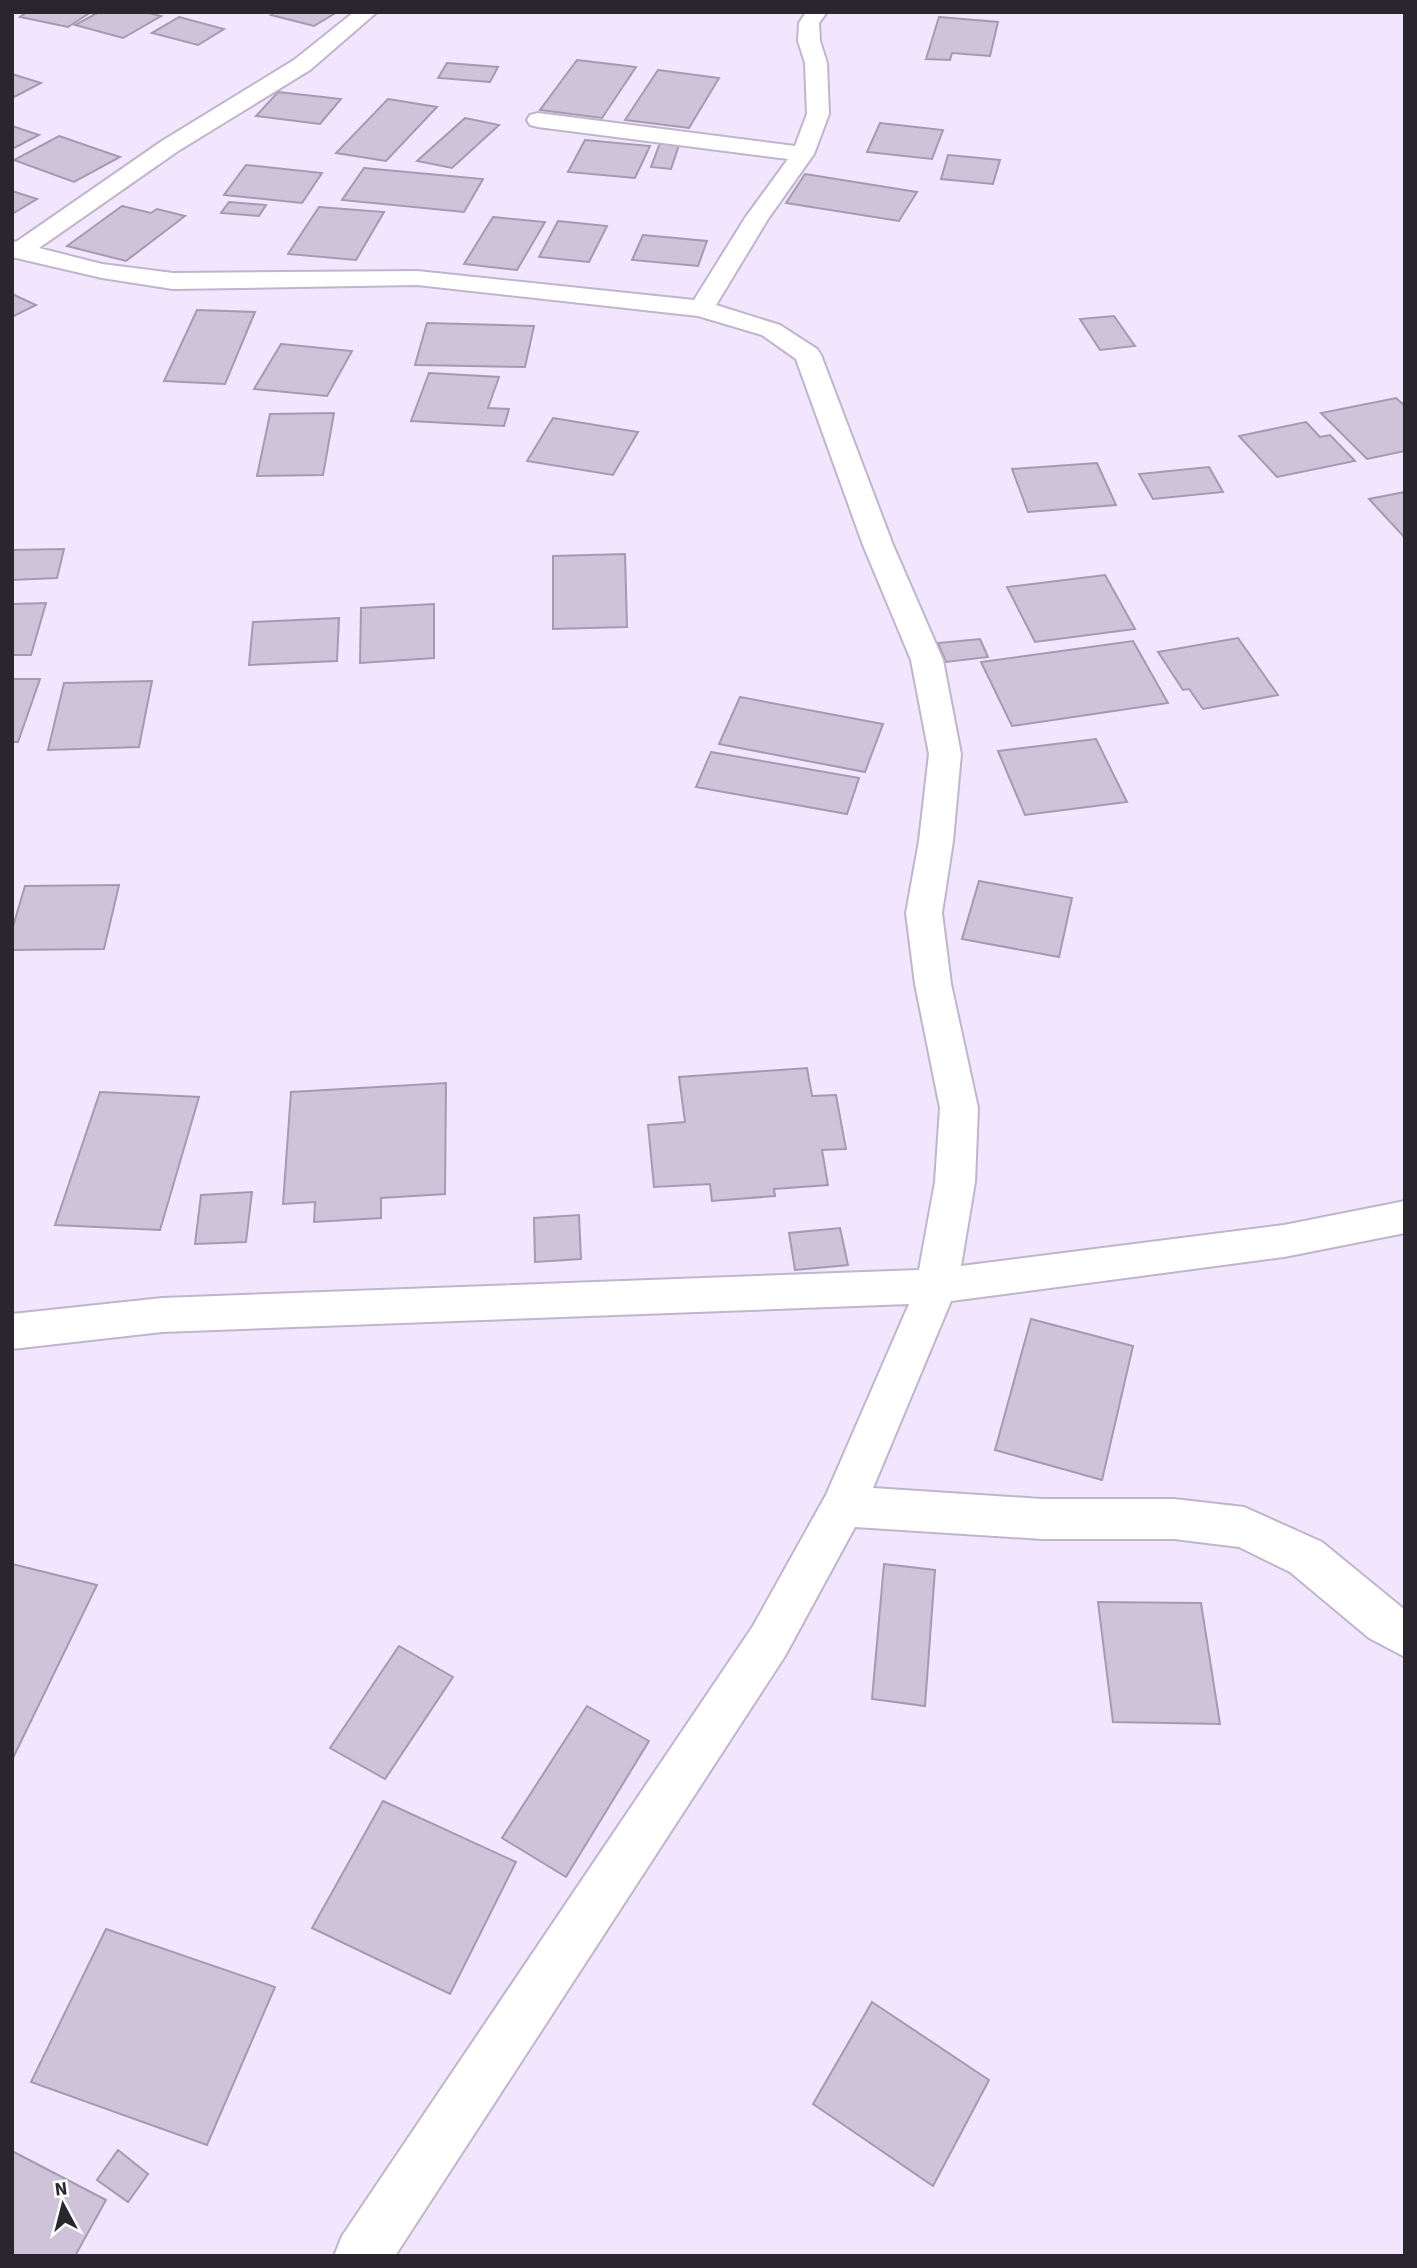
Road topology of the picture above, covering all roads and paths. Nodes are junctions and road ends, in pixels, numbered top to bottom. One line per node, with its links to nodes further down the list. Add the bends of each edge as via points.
1 (368, 12): 5 (street, via 302,65)
2 (817, 12): 4 (street, via 809,23 809,41 816,63 818,114)
3 (538, 120): 4 (street)
4 (803, 154): 6 (street)
5 (15, 249): 6 (street, via 102,271 173,281 417,278)
6 (701, 309): 8 (street, via 771,330 808,355 878,545 928,660 945,754 924,913 933,984 959,1108 955,1182)
7 (1405, 1217): 8 (street, via 1284,1241)
8 (937, 1286): 9 (street, via 162,1315); 10 (street)
9 (12, 1332)
10 (843, 1506): 11 (street, via 1042,1519 1174,1519 1244,1527 1306,1557); 12 (street, via 769,1641)
11 (1405, 1635)
12 (362, 2256)

